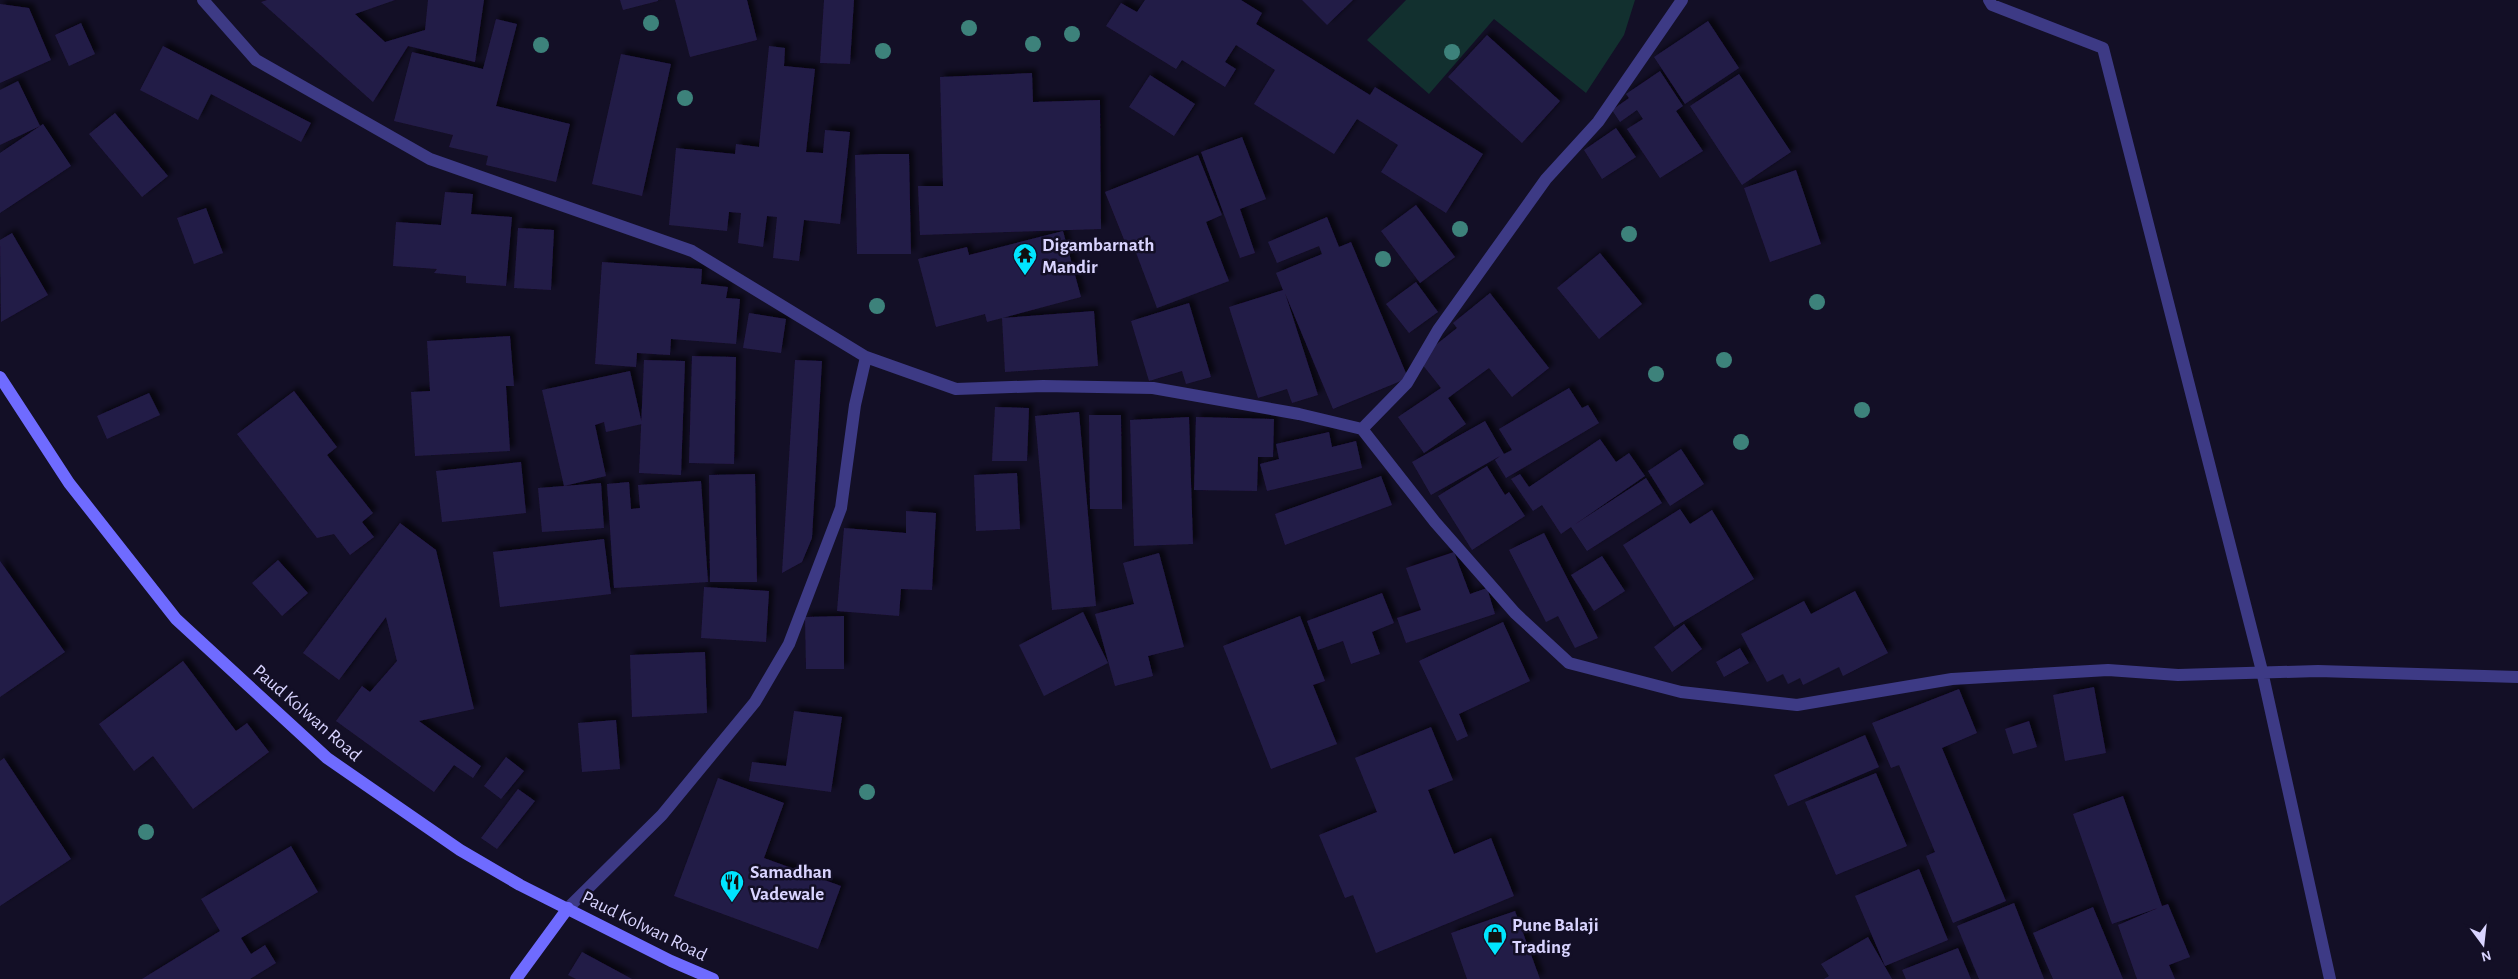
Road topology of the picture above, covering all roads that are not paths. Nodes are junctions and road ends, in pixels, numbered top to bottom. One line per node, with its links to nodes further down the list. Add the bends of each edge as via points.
1 (203, 0): 4 (street, via 256,60 430,158 692,251)
2 (1989, 0): 7 (street, via 1992,5 2103,48)
3 (1680, 1): 6 (street, via 1598,122 1546,179 1438,330 1407,383)
4 (866, 357): 6 (street, via 956,389 1043,386 1153,388 1299,414); 9 (street, via 855,405 841,508 789,644 755,702 662,816)
5 (0, 378): 9 (main road, Paud Kolwan Road, via 69,483 176,619 244,683 327,758 460,850)
6 (1362, 429): 7 (street, via 1435,522 1515,613 1569,664 1681,692 1797,705 1952,679 2108,670 2178,675)
7 (2262, 671): 8 (street); 12 (street)
8 (2518, 677)
9 (568, 908): 10 (main road); 11 (main road, Paud Kolwan Road)
10 (516, 979)
11 (713, 979)
12 (2330, 979)

